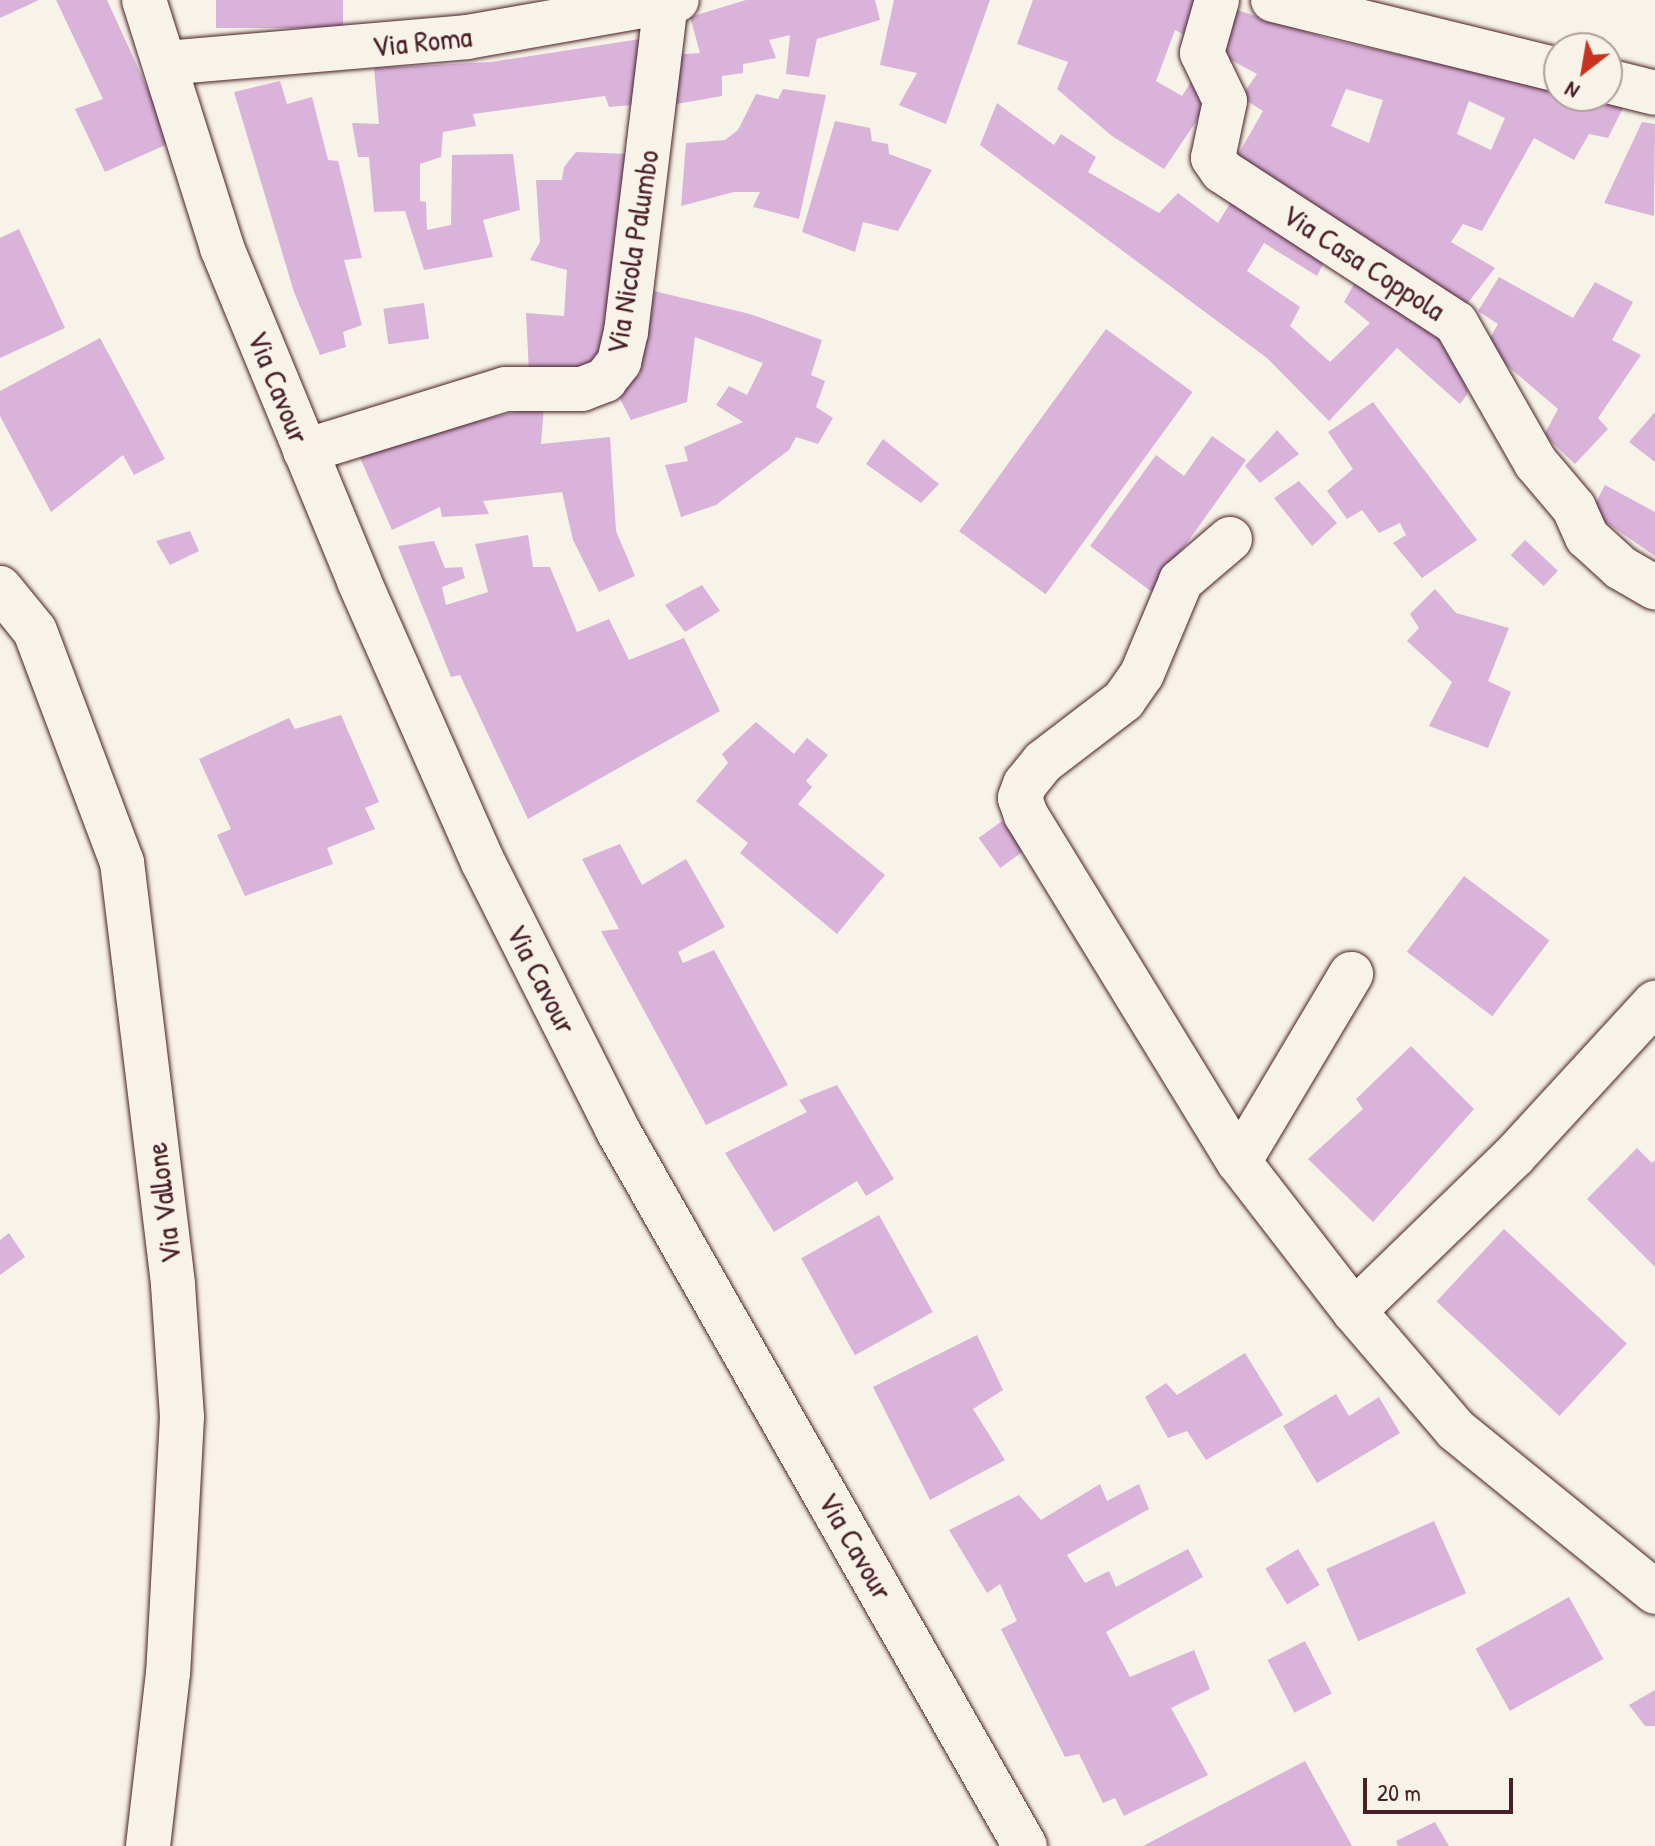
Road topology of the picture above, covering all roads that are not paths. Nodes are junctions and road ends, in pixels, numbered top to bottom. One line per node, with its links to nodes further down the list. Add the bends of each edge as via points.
1 (144, 0): 5 (street, Via Cavour)
2 (1217, 0): 12 (street, Via Casa Coppola, via 1202,53 1225,101 1213,149 1222,171 1456,323 1536,463 1574,508 1587,537 1621,568)
3 (1273, 0): 6 (street)
4 (671, 1): 5 (street, Via Roma, via 467,37); 9 (street, Via Nicola Palumbo, via 626,332 619,362 605,380 582,389 505,389)
5 (165, 63): 9 (street, Via Cavour, via 222,248)
6 (1543, 66)
7 (1623, 85): 8 (street)
8 (1655, 93)
9 (305, 451): 19 (street, Via Cavour, via 483,862 617,1129)
10 (1230, 539): 15 (street, via 1181,581 1142,674 1124,700 1043,762 1020,798)
11 (0, 588): 18 (street, Via Vallone, via 35,631 122,862 173,1285 182,1417 168,1673)
12 (1655, 588)
13 (1351, 974): 15 (street)
14 (1655, 1003): 16 (street, via 1515,1155)
15 (1239, 1162): 16 (street)
16 (1354, 1311): 17 (street, via 1456,1430)
17 (1655, 1592)
18 (148, 1846)
19 (1025, 1846)

